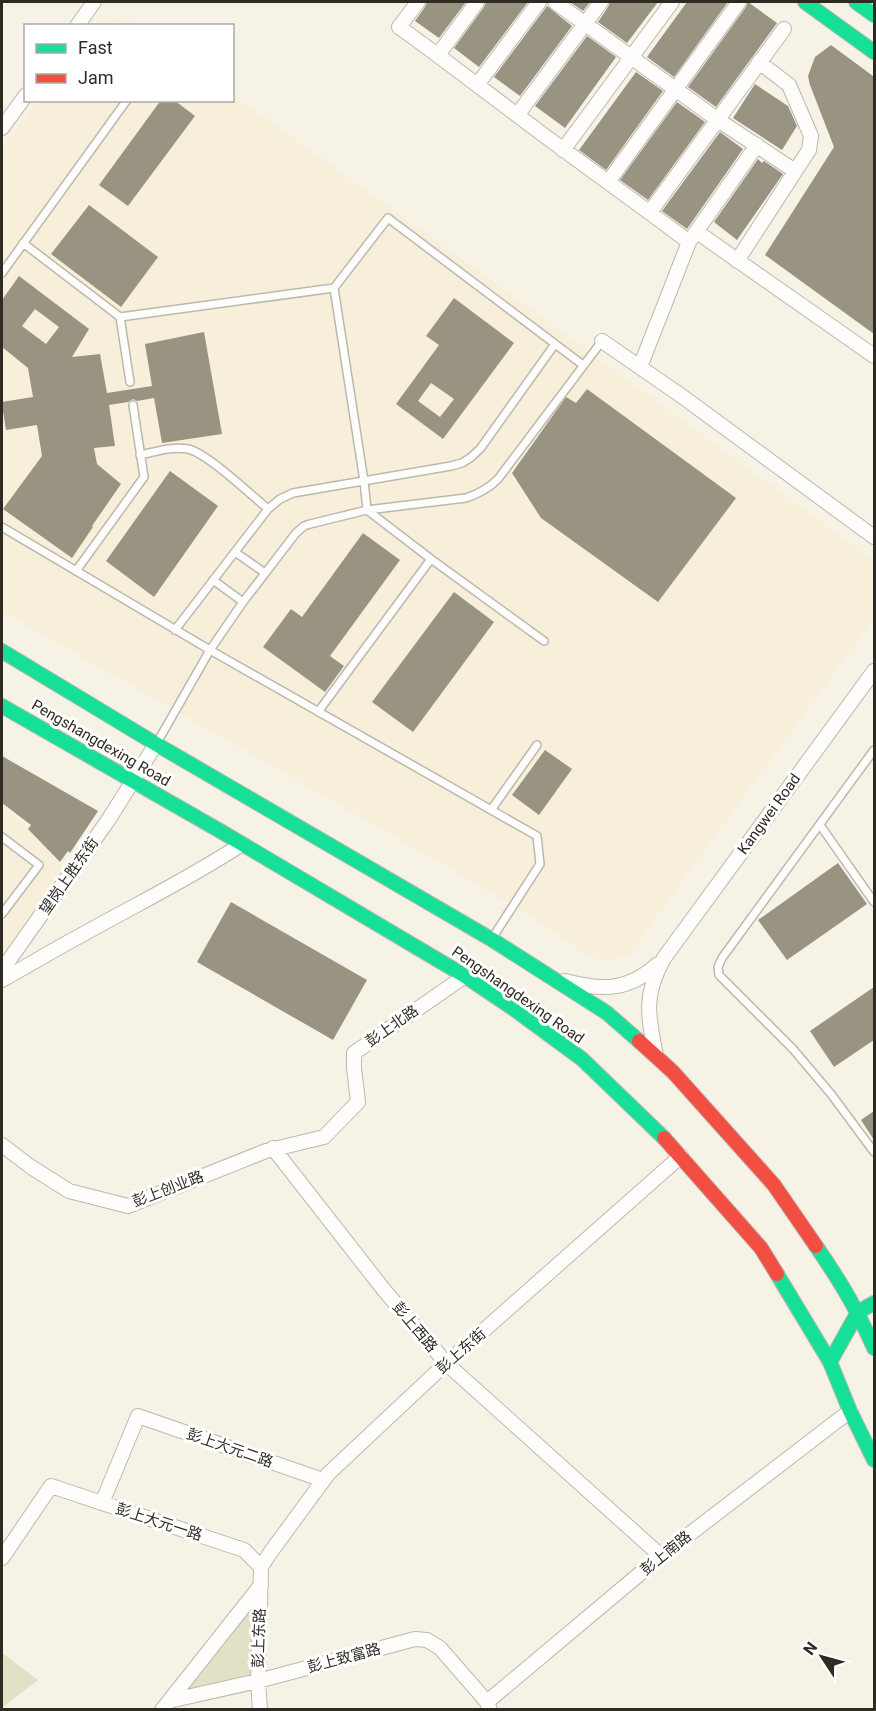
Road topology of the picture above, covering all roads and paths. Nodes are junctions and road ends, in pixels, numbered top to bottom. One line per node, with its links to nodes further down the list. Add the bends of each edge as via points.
1 (94, 2): 13 (street)
2 (418, 2): 16 (street, via 399,27)
3 (477, 2): 16 (street)
4 (539, 2): 19 (street)
5 (555, 2): 12 (street)
6 (600, 2): 12 (street)
7 (672, 2): 17 (street)
8 (739, 2): 20 (street)
9 (805, 2): 15 (street)
10 (856, 2): 11 (street)
11 (874, 15)
12 (585, 22): 17 (street); 23 (street)
13 (78, 24)
14 (784, 29): 18 (street)
15 (874, 52)
16 (438, 55): 19 (street)
17 (630, 57): 20 (street); 27 (street)
18 (759, 62): 24 (street); 28 (street, via 789,85 812,136 809,150)
19 (477, 85): 23 (street)
20 (676, 89): 24 (street); 29 (street)
21 (24, 98): 25 (street)
22 (126, 102): 32 (lane)
23 (518, 114): 27 (street)
24 (718, 120): 26 (street); 30 (street)
25 (2, 128)
26 (757, 145): 28 (street); 31 (street)
27 (563, 150): 29 (street)
28 (795, 171): 33 (street)
29 (608, 182): 30 (street)
30 (650, 212): 31 (street)
31 (693, 237): 33 (street); 41 (street)
32 (23, 243): 34 (lane); 36 (lane)
33 (737, 261): 39 (street)
34 (2, 273)
35 (333, 288): 36 (lane); 38 (lane, via 388,218); 45 (lane)
36 (120, 317): 42 (lane)
37 (602, 341): 40 (lane); 41 (street)
38 (555, 344): 40 (lane); 45 (lane, via 470,458 450,466)
39 (874, 356)
40 (583, 365): 47 (lane, via 490,487 465,498)
41 (640, 367): 49 (street)
42 (130, 382)
43 (133, 405): 44 (lane)
44 (140, 455): 46 (lane, via 168,449 200,454); 52 (lane, via 144,477)
45 (364, 481): 46 (lane, via 293,494); 47 (lane)
46 (268, 509): 50 (lane)
47 (368, 510): 51 (lane); 53 (lane, via 304,526)
48 (2, 527): 52 (lane)
49 (874, 537)
50 (235, 552): 53 (lane); 54 (lane)
51 (431, 559): 57 (lane); 62 (lane)
52 (76, 571): 56 (lane)
53 (265, 573): 55 (lane)
54 (213, 580): 55 (lane); 56 (lane)
55 (243, 602): 58 (lane)
56 (175, 630): 58 (lane)
57 (544, 641)
58 (210, 650): 62 (lane); 63 (lane)
59 (2, 651): 63 (street, Pengshangdexing Road)
60 (874, 671): 74 (street, Kangwei Road)
61 (2, 705): 66 (street, Pengshangdexing Road)
62 (318, 712): 67 (lane)
63 (156, 744): 66 (street, 望岗上胜东街); 73 (street, Pengshangdexing Road)
64 (537, 745): 67 (lane)
65 (874, 750): 68 (lane)
66 (134, 780): 70 (street, Pengshangdexing Road); 75 (street, 望岗上胜东街)
67 (491, 810): 73 (lane, via 537,836 540,864)
68 (819, 825): 71 (lane); 82 (lane, via 722,958 719,975 793,1049)
69 (2, 837): 72 (lane, via 39,865)
70 (242, 844): 76 (street, Pengshangdexing Road); 78 (street)
71 (874, 903)
72 (2, 914)
73 (491, 939): 77 (street, Pengshangdexing Road)
74 (664, 958): 77 (street, via 646,974 623,986 596,987); 79 (street, via 650,993 650,1026)
75 (2, 970)
76 (465, 976): 81 (street, 彭上北路, via 354,1053 358,1102 324,1137); 83 (street, Pengshangdexing Road, via 582,1059)
77 (552, 977): 79 (street, Pengshangdexing Road, via 607,1013)
78 (2, 980)
79 (656, 1056): 85 (street, Pengshangdexing Road, via 774,1185)
80 (2, 1145): 81 (street, 彭上创业路, via 69,1191 128,1206)
81 (273, 1148): 88 (street, 彭上西路)
82 (874, 1152)
83 (681, 1156): 87 (street, Pengshangdexing Road, via 760,1248); 88 (street, 彭上东街)
84 (874, 1303): 85 (street)
85 (858, 1312): 86 (street, Pengshangdexing Road); 87 (street)
86 (866, 1345): 87 (street)
87 (830, 1362): 89 (street, Pengshangdexing Road)
88 (447, 1364): 91 (street, 彭上东街); 93 (street, 彭上西路)
89 (850, 1411): 90 (street, Pengshangdexing Road); 93 (street, 彭上南路)
90 (874, 1460)
91 (323, 1480): 92 (street, 彭上大元二路, via 138,1416); 95 (street, 彭上东街)
92 (102, 1503): 94 (street, 彭上大元一路, via 51,1486); 95 (street, 彭上大元一路, via 244,1550)
93 (661, 1556): 99 (street, 彭上南路)
94 (2, 1557)
95 (261, 1567): 96 (street, 彭上东路)
96 (261, 1585): 97 (street, 彭上东路); 98 (street)
97 (258, 1681): 98 (street, 彭上致富路); 99 (street, 彭上致富路, via 415,1639 427,1640 440,1647); 100 (street, 彭上东路)
98 (166, 1705)
99 (488, 1706)
100 (260, 1710)

